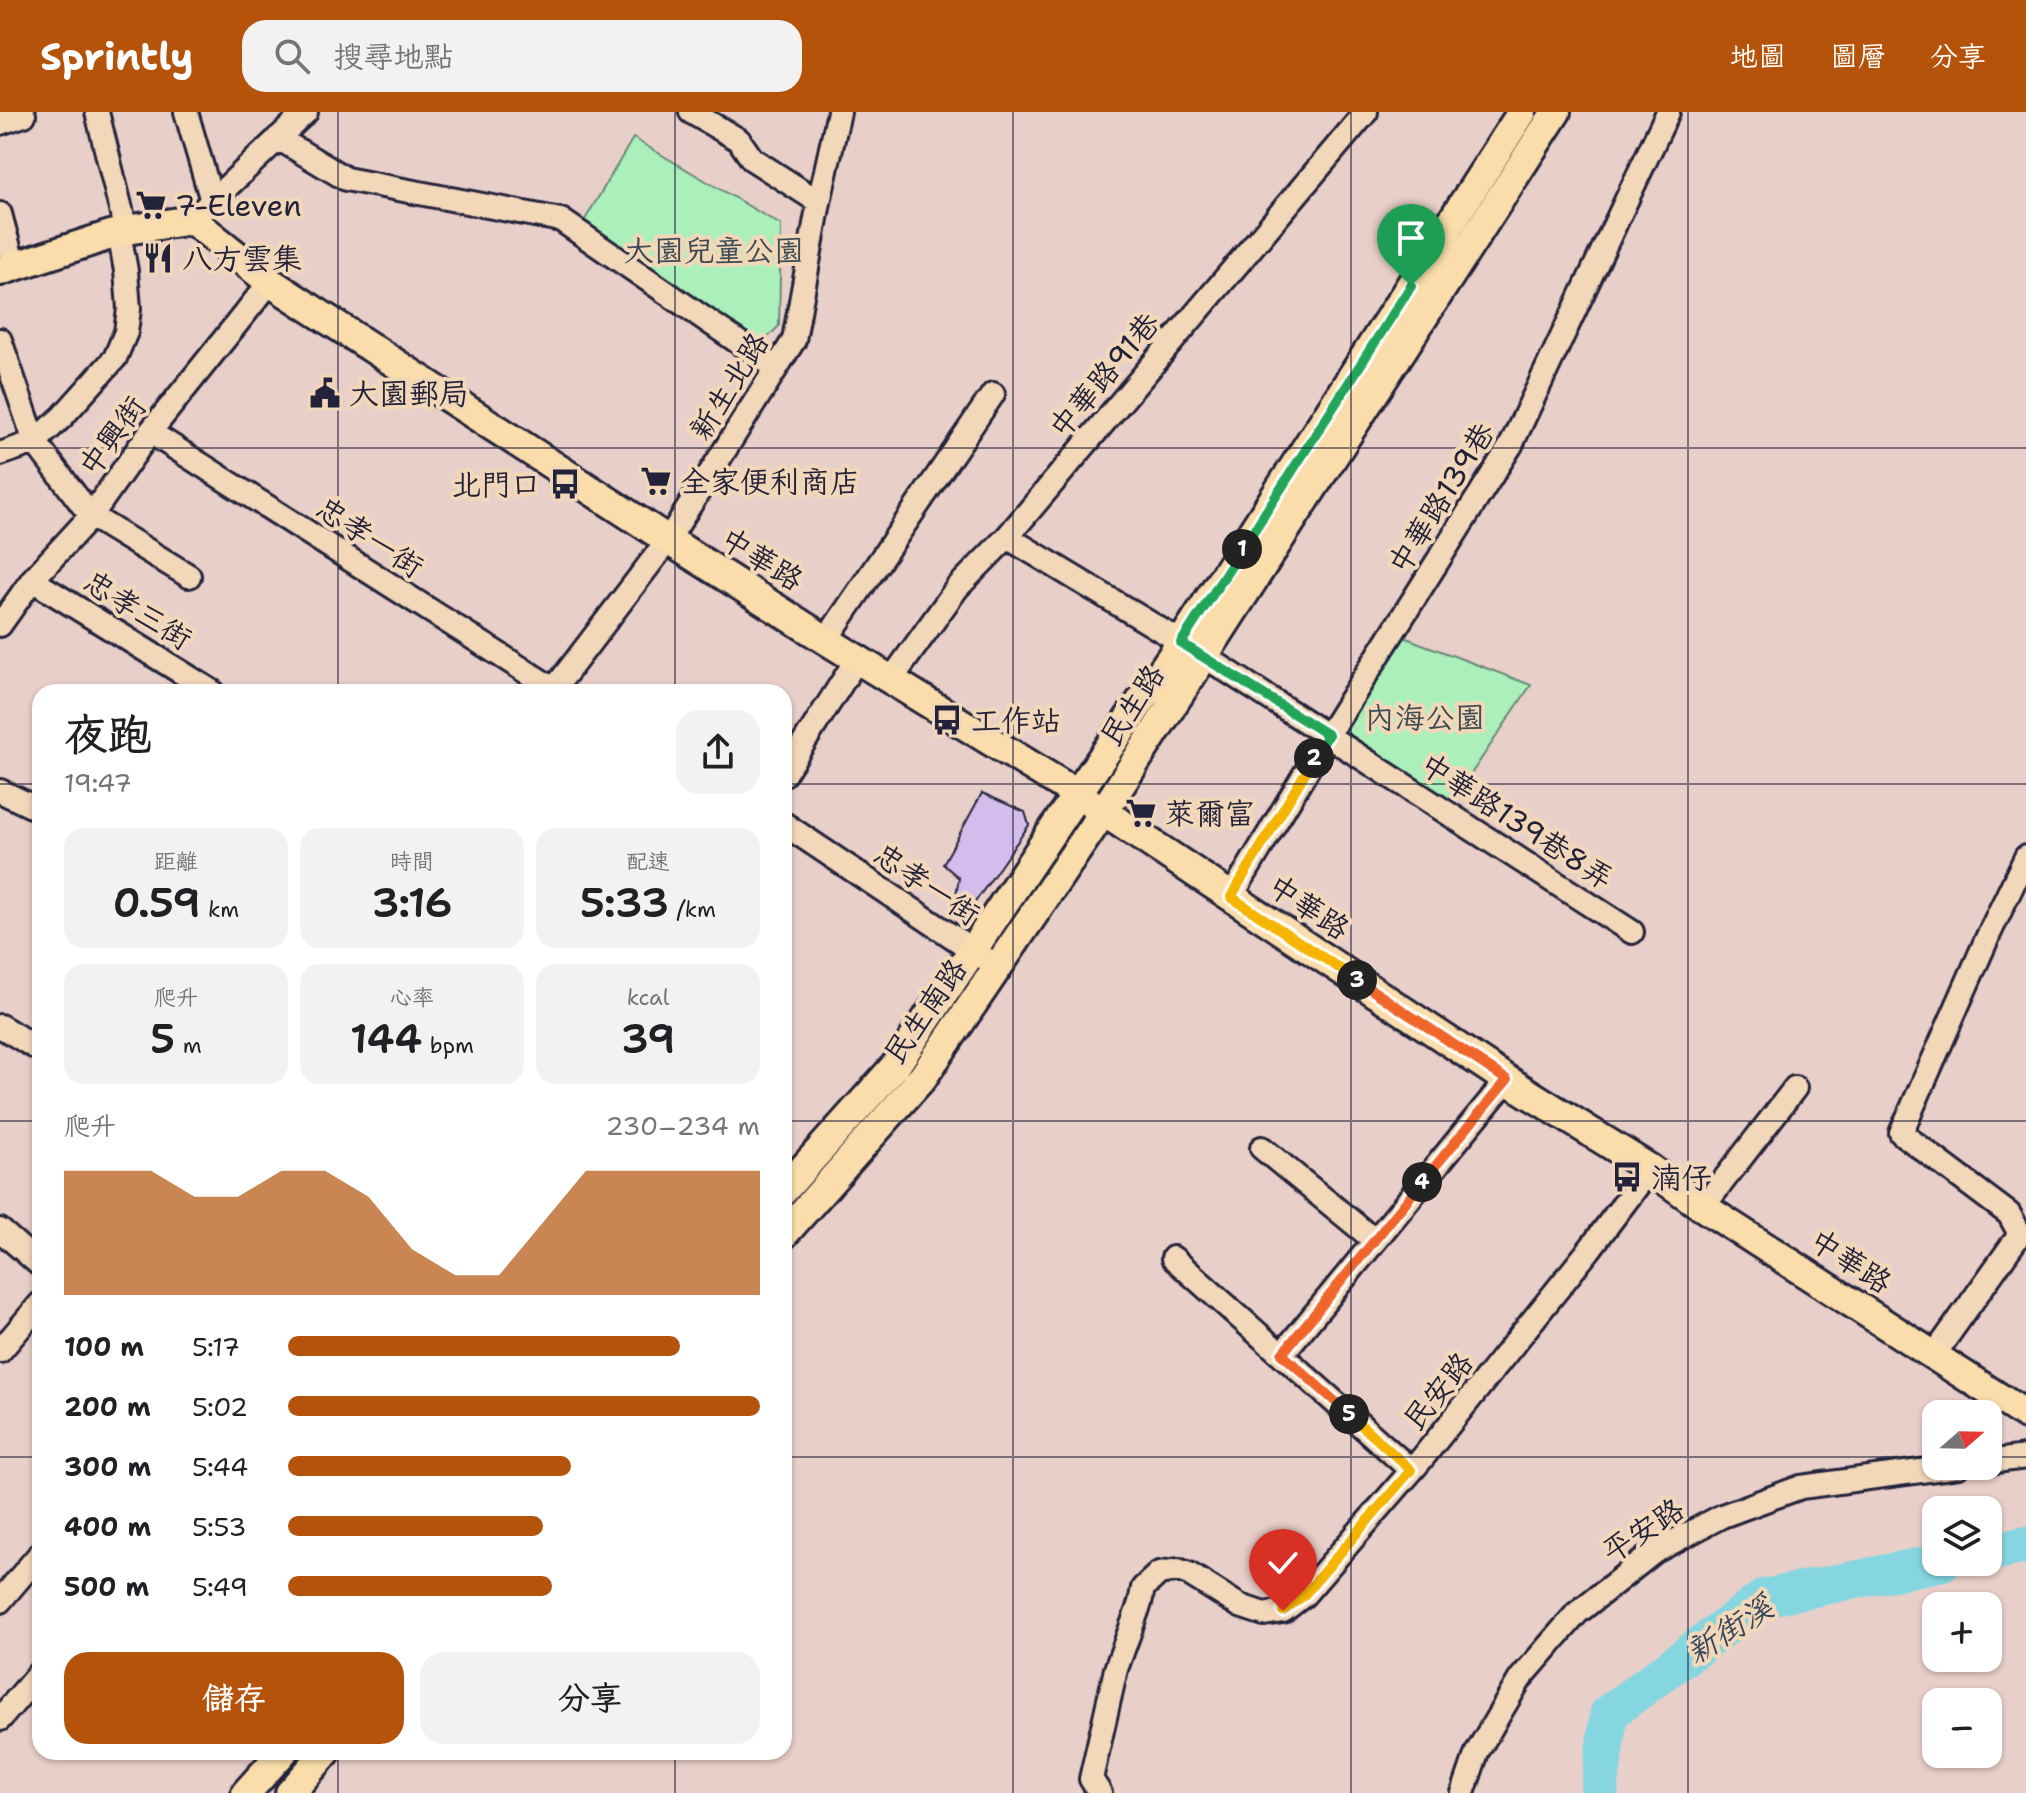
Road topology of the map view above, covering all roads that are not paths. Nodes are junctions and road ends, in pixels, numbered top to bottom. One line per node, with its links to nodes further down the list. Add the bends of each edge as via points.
1 (97, 112): 16 (street)
2 (186, 112): 14 (street)
3 (306, 112): 12 (street)
4 (691, 112): 13 (street, via 739,140 752,159)
5 (839, 112): 13 (street, 新生北路)
6 (1366, 112): 26 (street, 中華路91巷)
7 (1522, 112): 32 (main road, 民生路)
8 (1556, 112): 32 (main road, 民生路)
9 (1668, 112): 38 (street, 中華路139巷, via 1511,445)
10 (24, 115): 11 (street)
11 (0, 123)
12 (278, 138): 14 (street); 20 (street, via 346,179 561,220)
13 (819, 202): 20 (street, 新生北路, via 794,340)
14 (202, 210): 16 (main road); 18 (main road, 中華路)
15 (0, 214): 17 (street)
16 (122, 231): 17 (main road); 23 (street, via 126,332 115,358)
17 (7, 268)
18 (270, 282): 22 (street, 中興街); 27 (main road, 中華路)
19 (0, 340): 23 (street)
20 (776, 368): 27 (street, 新生北路)
21 (993, 394): 31 (street)
22 (150, 432): 25 (street, 中興街); 36 (street, 忠孝一街)
23 (35, 442): 24 (street); 25 (street)
24 (0, 454)
25 (91, 516): 28 (street); 29 (street, 中興街)
26 (1007, 537): 32 (street, 中華路139巷8弄); 34 (street, 中華路91巷, via 957,588)
27 (668, 540): 31 (main road, 中華路); 37 (street, 新生北路)
28 (189, 576)
29 (32, 580): 30 (street, 中興街); 35 (street, 忠孝三街)
30 (0, 625)
31 (826, 640): 33 (main road, 中華路)
32 (1193, 649): 38 (street, 中華路139巷8弄); 41 (main road, 民生路); 43 (main road, 民生路)
33 (857, 659): 34 (main road, 中華路); 39 (street)
34 (891, 680): 41 (main road, 中華路)
35 (200, 684)
36 (543, 684)
37 (559, 684)
38 (1328, 735): 46 (street, 中華路139巷); 47 (street, 中華路139巷8弄)
39 (792, 761)
40 (0, 791): 42 (street)
41 (1077, 794): 43 (main road, 中華路); 48 (main road, 民生南路)
42 (32, 806)
43 (1103, 812): 46 (main road, 中華路); 49 (main road, 民生南路)
44 (792, 829): 48 (street, 忠孝一街)
45 (2026, 857): 66 (street, via 1901,1133 2009,1214 2020,1234)
46 (1231, 897): 52 (main road, 中華路)
47 (1632, 932)
48 (972, 950): 49 (street, 忠孝一街); 56 (main road, 民生南路, via 896,1065)
49 (997, 967): 58 (main road, 民生南路, via 923,1077)
50 (0, 1026): 51 (street)
51 (32, 1045)
52 (1507, 1080): 55 (main road, 中華路); 60 (street)
53 (1795, 1088): 57 (street)
54 (1262, 1148): 60 (street)
55 (1650, 1169): 57 (main road, 中華路); 70 (street, 民安路)
56 (792, 1181)
57 (1703, 1207): 66 (main road, 中華路)
58 (792, 1225)
59 (0, 1230): 61 (street)
60 (1374, 1240): 65 (street)
61 (32, 1258)
62 (1173, 1258): 65 (street)
63 (32, 1313): 64 (street)
64 (0, 1351)
65 (1282, 1354): 70 (street)
66 (1934, 1355): 67 (main road, 中華路)
67 (2026, 1415)
68 (2026, 1457): 69 (street)
69 (2002, 1460)
70 (1411, 1470): 80 (street, 民安路, via 1304,1595 1283,1611 1264,1614 1240,1606 1178,1570 1159,1573 1143,1588 1116,1669 1091,1779)
71 (1922, 1471): 81 (street, 平安路, via 1801,1487 1722,1516 1654,1552 1577,1613 1520,1679 1477,1752)
72 (32, 1563): 73 (street)
73 (0, 1601)
74 (32, 1681): 75 (street)
75 (0, 1719)
76 (276, 1760): 78 (main road)
77 (319, 1760): 79 (main road)
78 (246, 1793)
79 (290, 1793)
80 (1100, 1793)
81 (1463, 1793)

